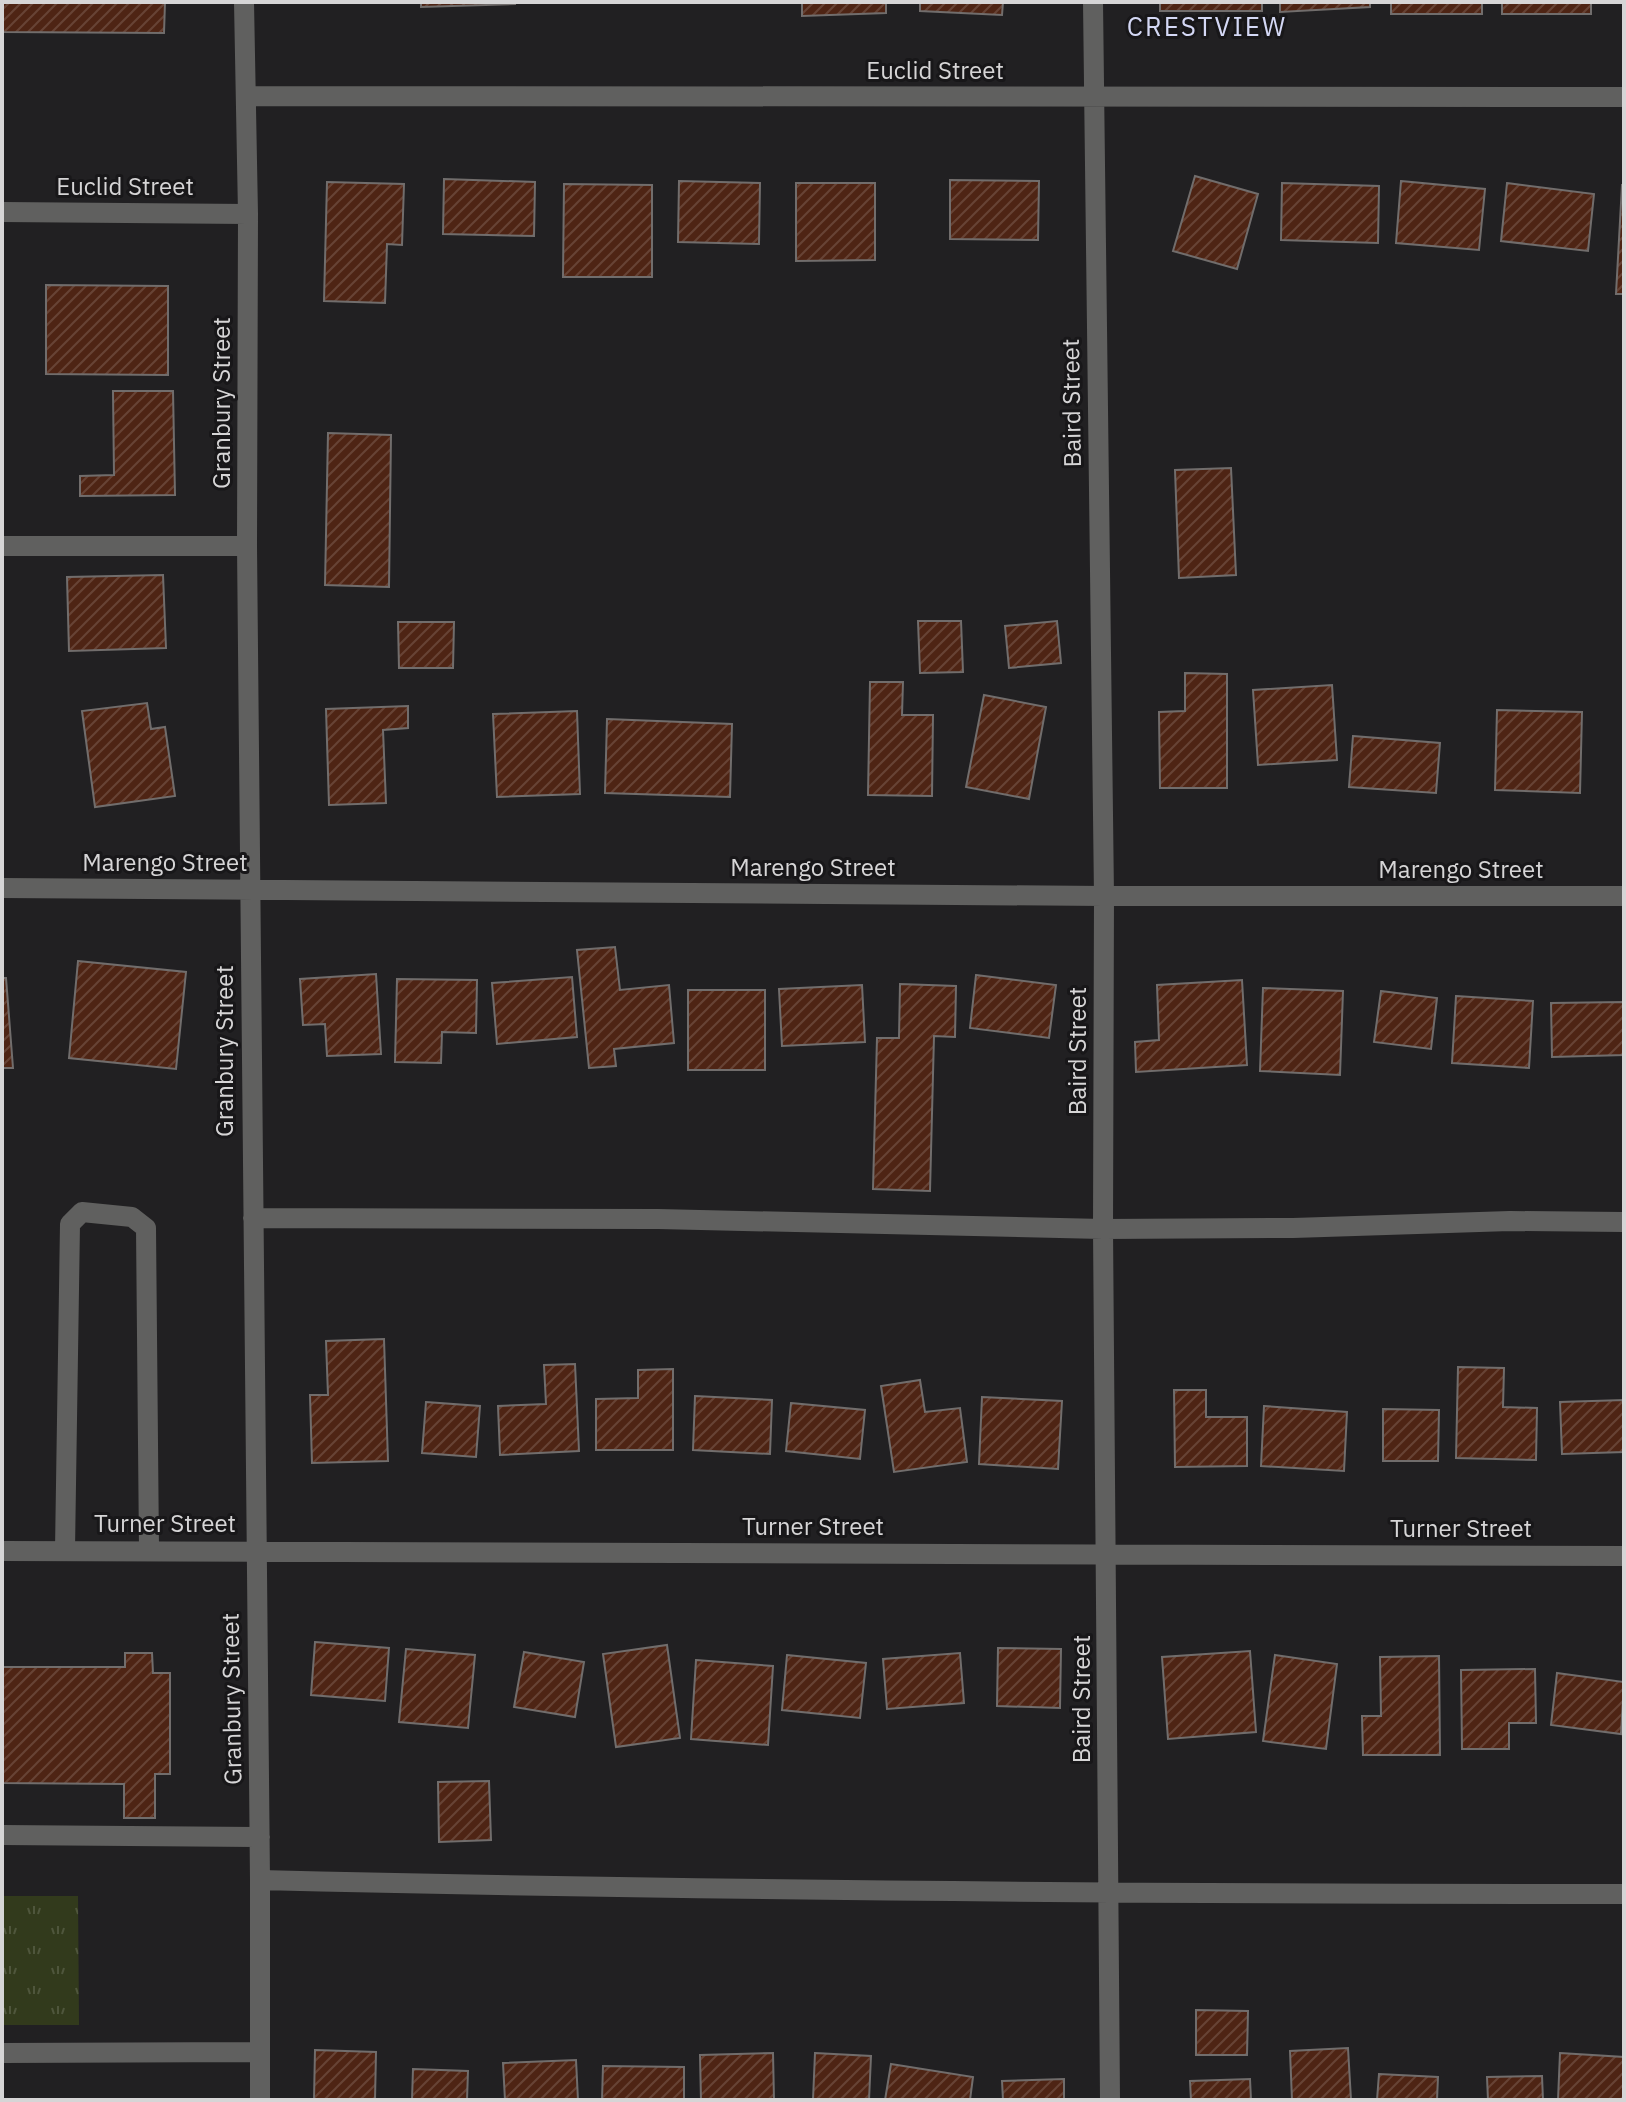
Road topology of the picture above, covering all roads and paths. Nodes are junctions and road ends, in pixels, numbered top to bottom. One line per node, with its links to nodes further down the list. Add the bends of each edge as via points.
1 (244, 2): 3 (street, Granbury Street)
2 (1093, 2): 4 (street, Baird Street)
3 (246, 96): 4 (street, Euclid Street); 7 (street, Granbury Street)
4 (1094, 97): 5 (street, Euclid Street); 12 (street, Baird Street)
5 (1624, 97)
6 (2, 212): 7 (street, Euclid Street)
7 (248, 214): 9 (street, Granbury Street)
8 (2, 546): 9 (street)
9 (247, 546): 11 (street, Granbury Street)
10 (2, 888): 11 (street, Marengo Street)
11 (250, 889): 12 (street, Marengo Street); 14 (street, Granbury Street)
12 (1104, 896): 13 (street, Marengo Street); 16 (street, Baird Street)
13 (1624, 896)
14 (253, 1218): 16 (street, via 658,1219); 19 (street, Granbury Street)
15 (1624, 1222): 16 (street)
16 (1103, 1229): 21 (street, Baird Street)
17 (65, 1550): 18 (street, Turner Street); 18 (street, via 70,1224 82,1212 132,1217 146,1228); 20 (street, Turner Street)
18 (149, 1550): 19 (street, Turner Street)
19 (257, 1550): 21 (street, Turner Street); 24 (street, Granbury Street)
20 (2, 1551)
21 (1107, 1554): 22 (street, Turner Street); 26 (street, Baird Street)
22 (1624, 1556)
23 (2, 1835): 24 (street)
24 (260, 1837): 25 (street, Granbury Street)
25 (260, 1880): 26 (street); 28 (street, Granbury Street)
26 (1110, 1894): 27 (street); 31 (street, Baird Street)
27 (1624, 1894)
28 (260, 2052): 29 (street); 30 (street, Granbury Street)
29 (2, 2053)
30 (260, 2100)
31 (1110, 2100)

